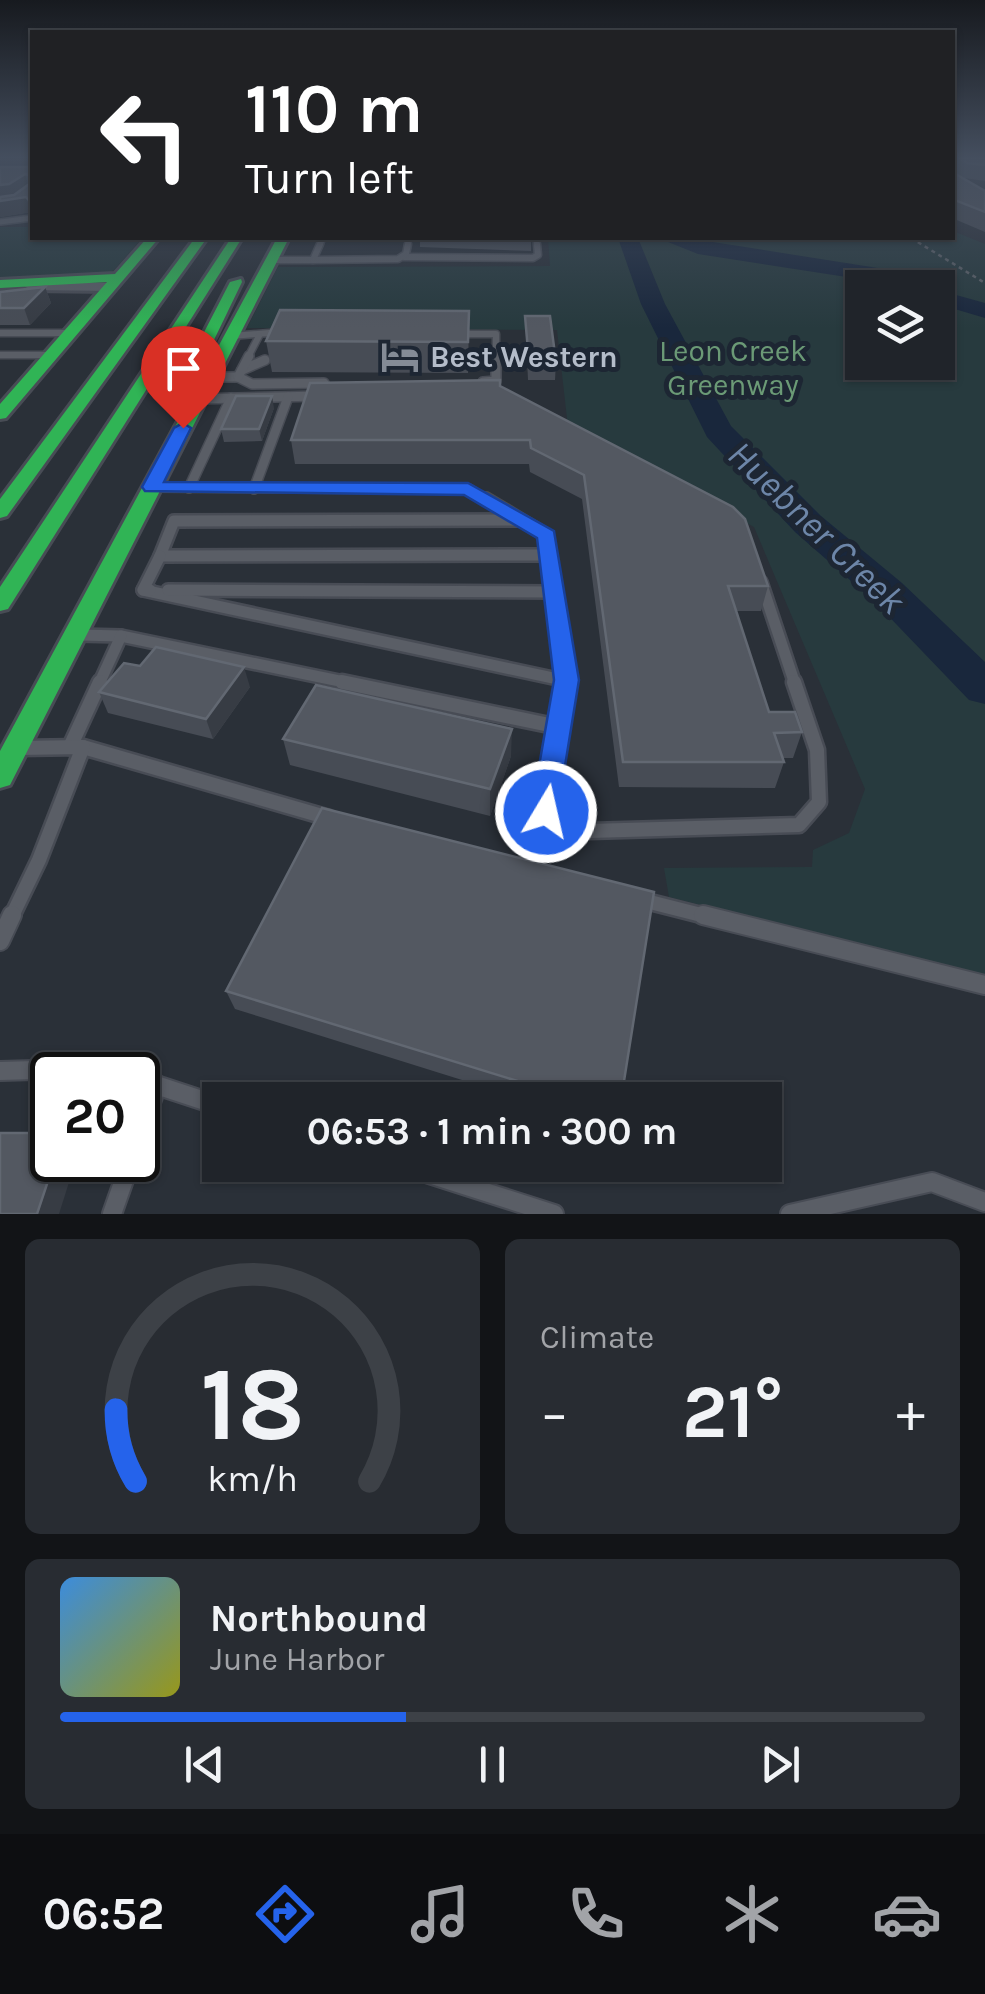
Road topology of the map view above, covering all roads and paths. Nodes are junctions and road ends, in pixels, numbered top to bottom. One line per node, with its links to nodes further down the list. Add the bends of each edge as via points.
1 (30, 220): 2 (lane)
2 (0, 222)
3 (151, 240): 15 (main road)
4 (200, 240): 40 (main road)
5 (235, 240): 47 (main road)
6 (258, 240): 35 (main road, via 210,330)
7 (282, 240): 13 (main road)
8 (322, 240): 14 (lane)
9 (408, 240): 12 (lane)
10 (536, 240): 12 (lane, via 533,258)
11 (915, 240): 16 (path)
12 (404, 257): 14 (lane)
13 (271, 260): 14 (lane); 22 (main road)
14 (313, 260)
15 (114, 283): 17 (main road); 20 (main road)
16 (985, 283)
17 (11, 288)
18 (293, 332): 23 (lane)
19 (0, 333): 20 (lane)
20 (69, 333): 26 (main road)
21 (440, 334): 30 (lane, via 496,334 496,382)
22 (231, 336): 23 (lane); 29 (main road)
23 (258, 339): 24 (lane); 28 (lane)
24 (269, 350)
25 (0, 355): 26 (lane)
26 (50, 355): 36 (main road)
27 (265, 360): 28 (lane)
28 (240, 374): 29 (lane); 31 (lane, via 252,384)
29 (210, 377): 35 (main road)
30 (477, 382)
31 (327, 383)
32 (325, 396): 33 (lane)
33 (288, 397): 34 (lane); 39 (lane)
34 (230, 398): 35 (lane); 38 (lane)
35 (198, 399): 37 (main road)
36 (0, 414)
37 (152, 487): 38 (lane); 48 (main road)
38 (189, 488): 39 (lane)
39 (254, 488): 41 (lane, via 468,489)
40 (0, 512)
41 (520, 520): 42 (lane, via 546,536); 43 (lane, via 174,521)
42 (549, 555): 43 (lane); 46 (lane)
43 (160, 556): 45 (lane)
44 (758, 574): 51 (lane, via 817,750 819,802 799,825 556,832 546,812)
45 (142, 590): 46 (lane); 50 (lane)
46 (554, 592): 50 (lane)
47 (0, 604)
48 (74, 635): 49 (lane); 53 (main road)
49 (120, 636): 51 (lane); 52 (lane)
50 (567, 680): 51 (lane)
51 (560, 727)
52 (77, 747): 53 (lane); 55 (lane); 57 (lane, via 38,860)
53 (15, 748): 54 (main road)
54 (0, 777)
55 (348, 823)
56 (618, 893): 58 (lane)
57 (0, 941)
58 (985, 985)
59 (30, 1070): 60 (lane)
60 (0, 1071)
61 (160, 1086): 62 (lane)
62 (202, 1100)
63 (123, 1182): 66 (lane)
64 (454, 1182): 67 (lane)
65 (985, 1202): 68 (lane, via 932,1182)
66 (112, 1214)
67 (554, 1214)
68 (790, 1214)

